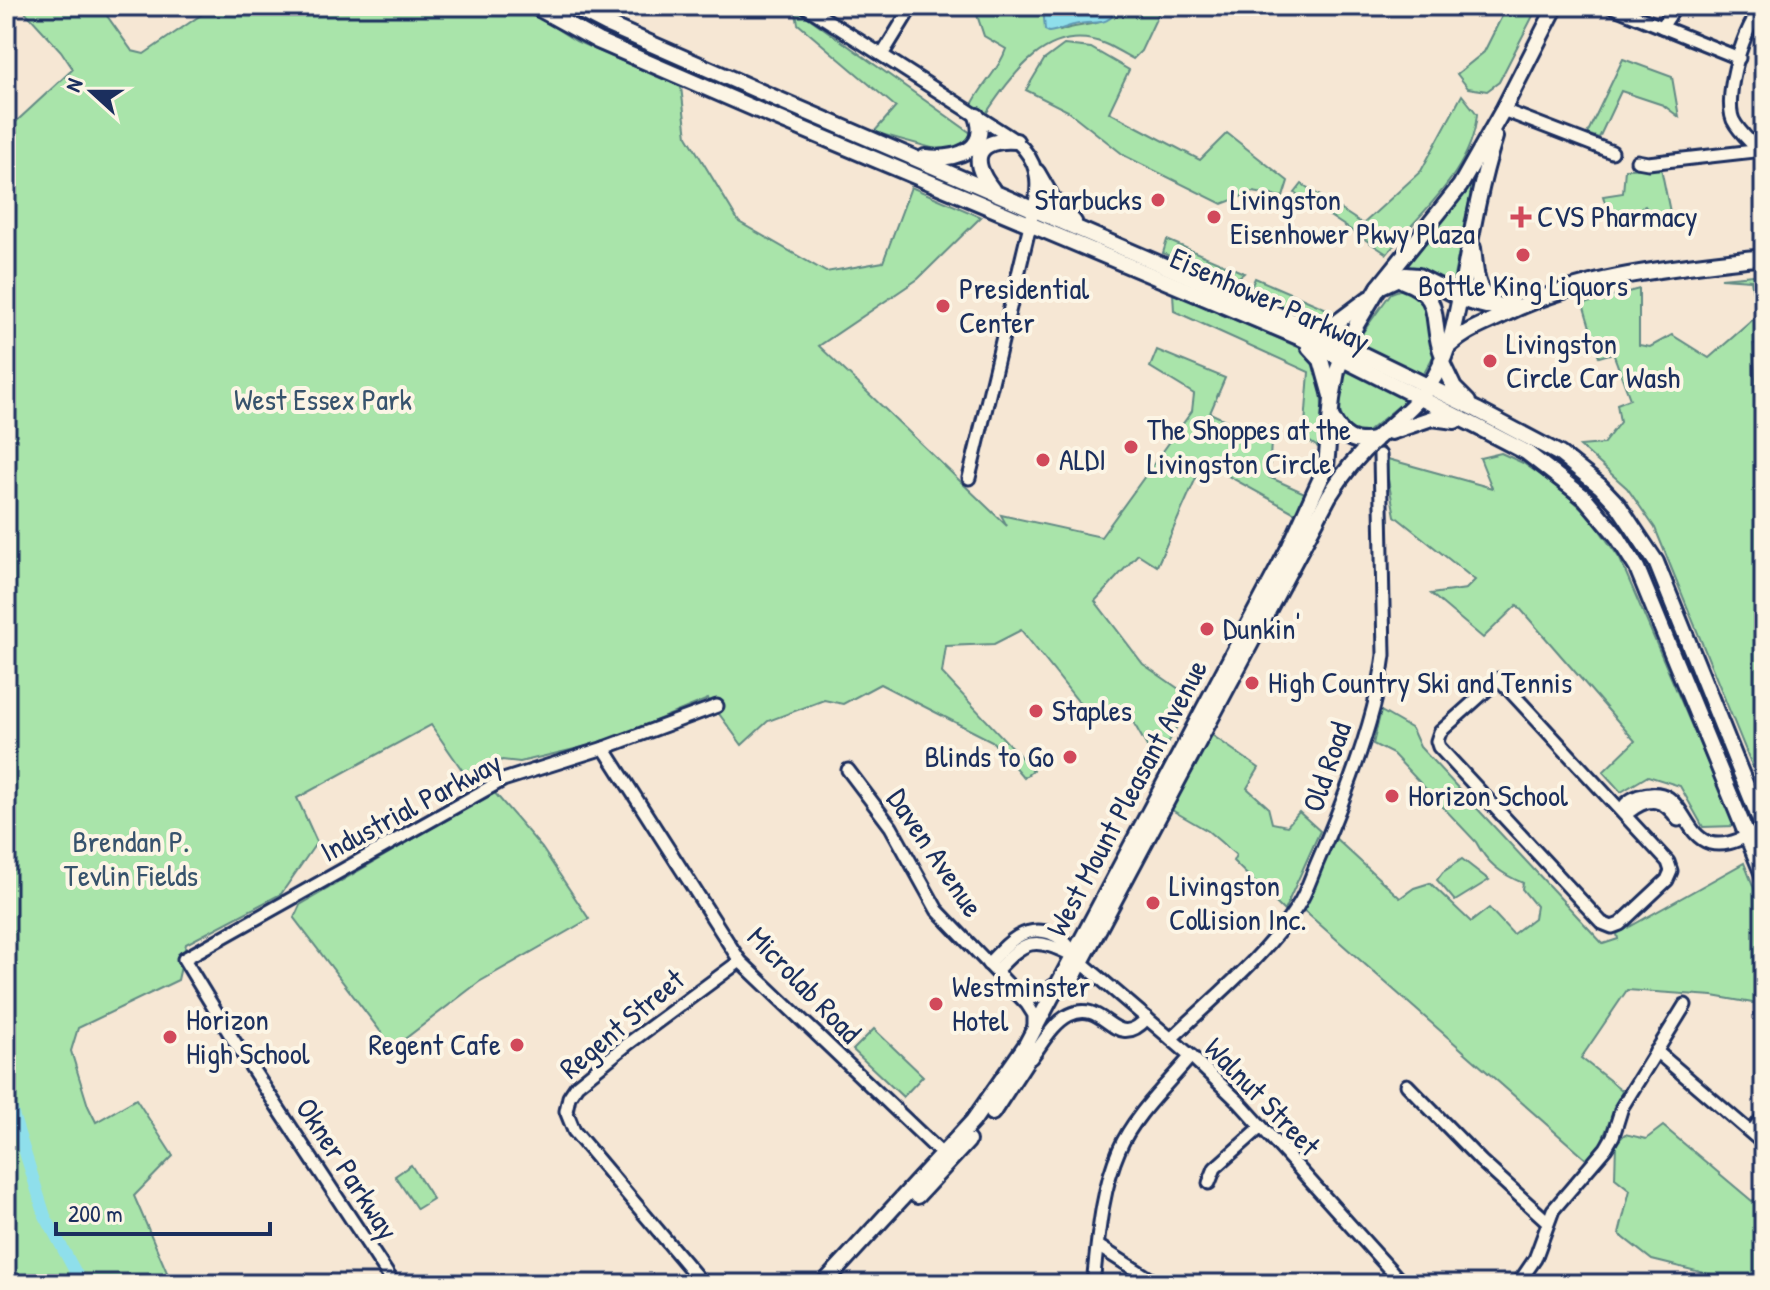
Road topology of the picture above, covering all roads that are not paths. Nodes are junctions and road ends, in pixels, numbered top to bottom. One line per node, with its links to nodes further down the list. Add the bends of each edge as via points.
1 (534, 6): 21 (main road, Eisenhower Parkway, via 598,41 760,111)
2 (571, 6): 17 (main road, Eisenhower Parkway)
3 (805, 6): 10 (street)
4 (912, 6): 10 (street)
5 (1556, 6): 12 (main road)
6 (1610, 6): 9 (street)
7 (1676, 6): 9 (street)
8 (1764, 6): 11 (street, via 1750,22)
9 (1662, 27): 11 (street)
10 (882, 55): 13 (street)
11 (1739, 58): 15 (street, via 1729,104 1733,121)
12 (1503, 110): 16 (street); 23 (main road); 26 (main road, via 1460,186)
13 (977, 116): 14 (street); 17 (main road, via 979,136 963,153 939,159)
14 (1016, 141): 19 (street); 20 (main road, via 987,143 982,152 979,164)
15 (1761, 150): 18 (street)
16 (1612, 152)
17 (914, 156): 20 (main road, Eisenhower Parkway)
18 (1637, 161)
19 (1037, 172): 21 (street); 22 (main road)
20 (992, 189): 21 (main road, Eisenhower Parkway)
21 (1033, 216): 22 (main road, Eisenhower Parkway); 30 (main road, Eisenhower Parkway); 39 (street)
22 (1080, 228): 30 (main road, Eisenhower Parkway)
23 (1471, 234): 27 (main road); 28 (main road, via 1477,284)
24 (1764, 257): 29 (main road, via 1641,271)
25 (1400, 279): 26 (main road); 27 (main road, via 1418,276); 32 (main road, via 1429,297)
26 (1376, 292): 30 (main road, via 1336,323); 31 (main road)
27 (1460, 297): 28 (main road); 32 (main road)
28 (1499, 306): 29 (main road)
29 (1521, 306): 32 (main road, via 1471,328)
30 (1304, 332): 31 (main road, Eisenhower Parkway); 34 (main road, via 1321,360)
31 (1344, 352): 33 (main road, Eisenhower Parkway); 34 (main road)
32 (1444, 356): 33 (main road); 35 (main road, via 1454,388)
33 (1424, 393): 35 (main road, Eisenhower Parkway); 37 (main road, West Mount Pleasant Avenue)
34 (1332, 399): 36 (main road, West Mount Pleasant Avenue)
35 (1474, 417): 37 (main road, via 1432,418); 44 (main road, Eisenhower Parkway, via 1560,454 1635,527 1656,562); 45 (main road, Eisenhower Parkway, via 1566,482 1617,536 1637,568)
36 (1332, 418): 37 (main road, via 1345,437 1362,442); 49 (main road, West Mount Pleasant Avenue, via 1329,455 1318,488)
37 (1377, 438): 49 (main road, West Mount Pleasant Avenue, via 1329,496)
38 (1380, 455): 55 (street, Old Road, via 1381,680 1332,828 1299,905 1280,931)
39 (969, 478)
40 (717, 706): 41 (street, Industrial Parkway)
41 (604, 748): 47 (street, Industrial Parkway, via 475,794); 48 (street, Microlab Road)
42 (848, 770): 50 (street, Daven Avenue, via 891,827 937,910)
43 (1622, 811): 43 (street, via 1499,679 1440,732 1439,747 1602,923 1612,927 1671,871); 45 (street, via 1635,797 1651,793 1675,802 1692,830 1707,842)
44 (1764, 830): 45 (street)
45 (1749, 838): 46 (main road, Eisenhower Parkway)
46 (1764, 877)
47 (184, 959): 68 (street, Okner Parkway)
48 (740, 961): 64 (street, Microlab Road); 69 (street, Regent Street, via 577,1085 567,1104 574,1131)
49 (1075, 961): 50 (street, Walnut Street, via 1056,935 1034,931 1014,938); 51 (street, via 1045,995); 53 (street, Walnut Street); 54 (main road, West Mount Pleasant Avenue); 58 (main road, West Mount Pleasant Avenue)
50 (992, 967): 51 (street, Daven Avenue)
51 (1019, 994): 54 (street, Daven Avenue, via 1034,1015)
52 (1685, 1005): 56 (street)
53 (1147, 1018): 55 (street, Walnut Street); 58 (street, via 1129,1032 1090,1012 1068,1016)
54 (1033, 1032): 64 (main road, West Mount Pleasant Avenue, via 990,1100)
55 (1171, 1039): 57 (street, Walnut Street)
56 (1656, 1051): 62 (street); 66 (street, via 1622,1107 1606,1148)
57 (1191, 1056): 61 (street, Walnut Street); 67 (street, via 1119,1149)
58 (1024, 1068): 71 (main road, West Mount Pleasant Avenue, via 978,1130)
59 (1407, 1085): 66 (street)
60 (1764, 1116): 62 (street)
61 (1261, 1127): 65 (street, via 1215,1168); 74 (street, Walnut Street)
62 (1751, 1132): 63 (street)
63 (1764, 1144)
64 (942, 1154): 70 (main road, West Mount Pleasant Avenue)
65 (1209, 1183)
66 (1548, 1222): 75 (street, via 1535,1259)
67 (1098, 1246): 72 (street); 73 (street)
68 (394, 1284)
69 (703, 1284)
70 (823, 1284)
71 (836, 1284)
72 (1093, 1284)
73 (1158, 1284)
74 (1403, 1284)
75 (1518, 1284)

